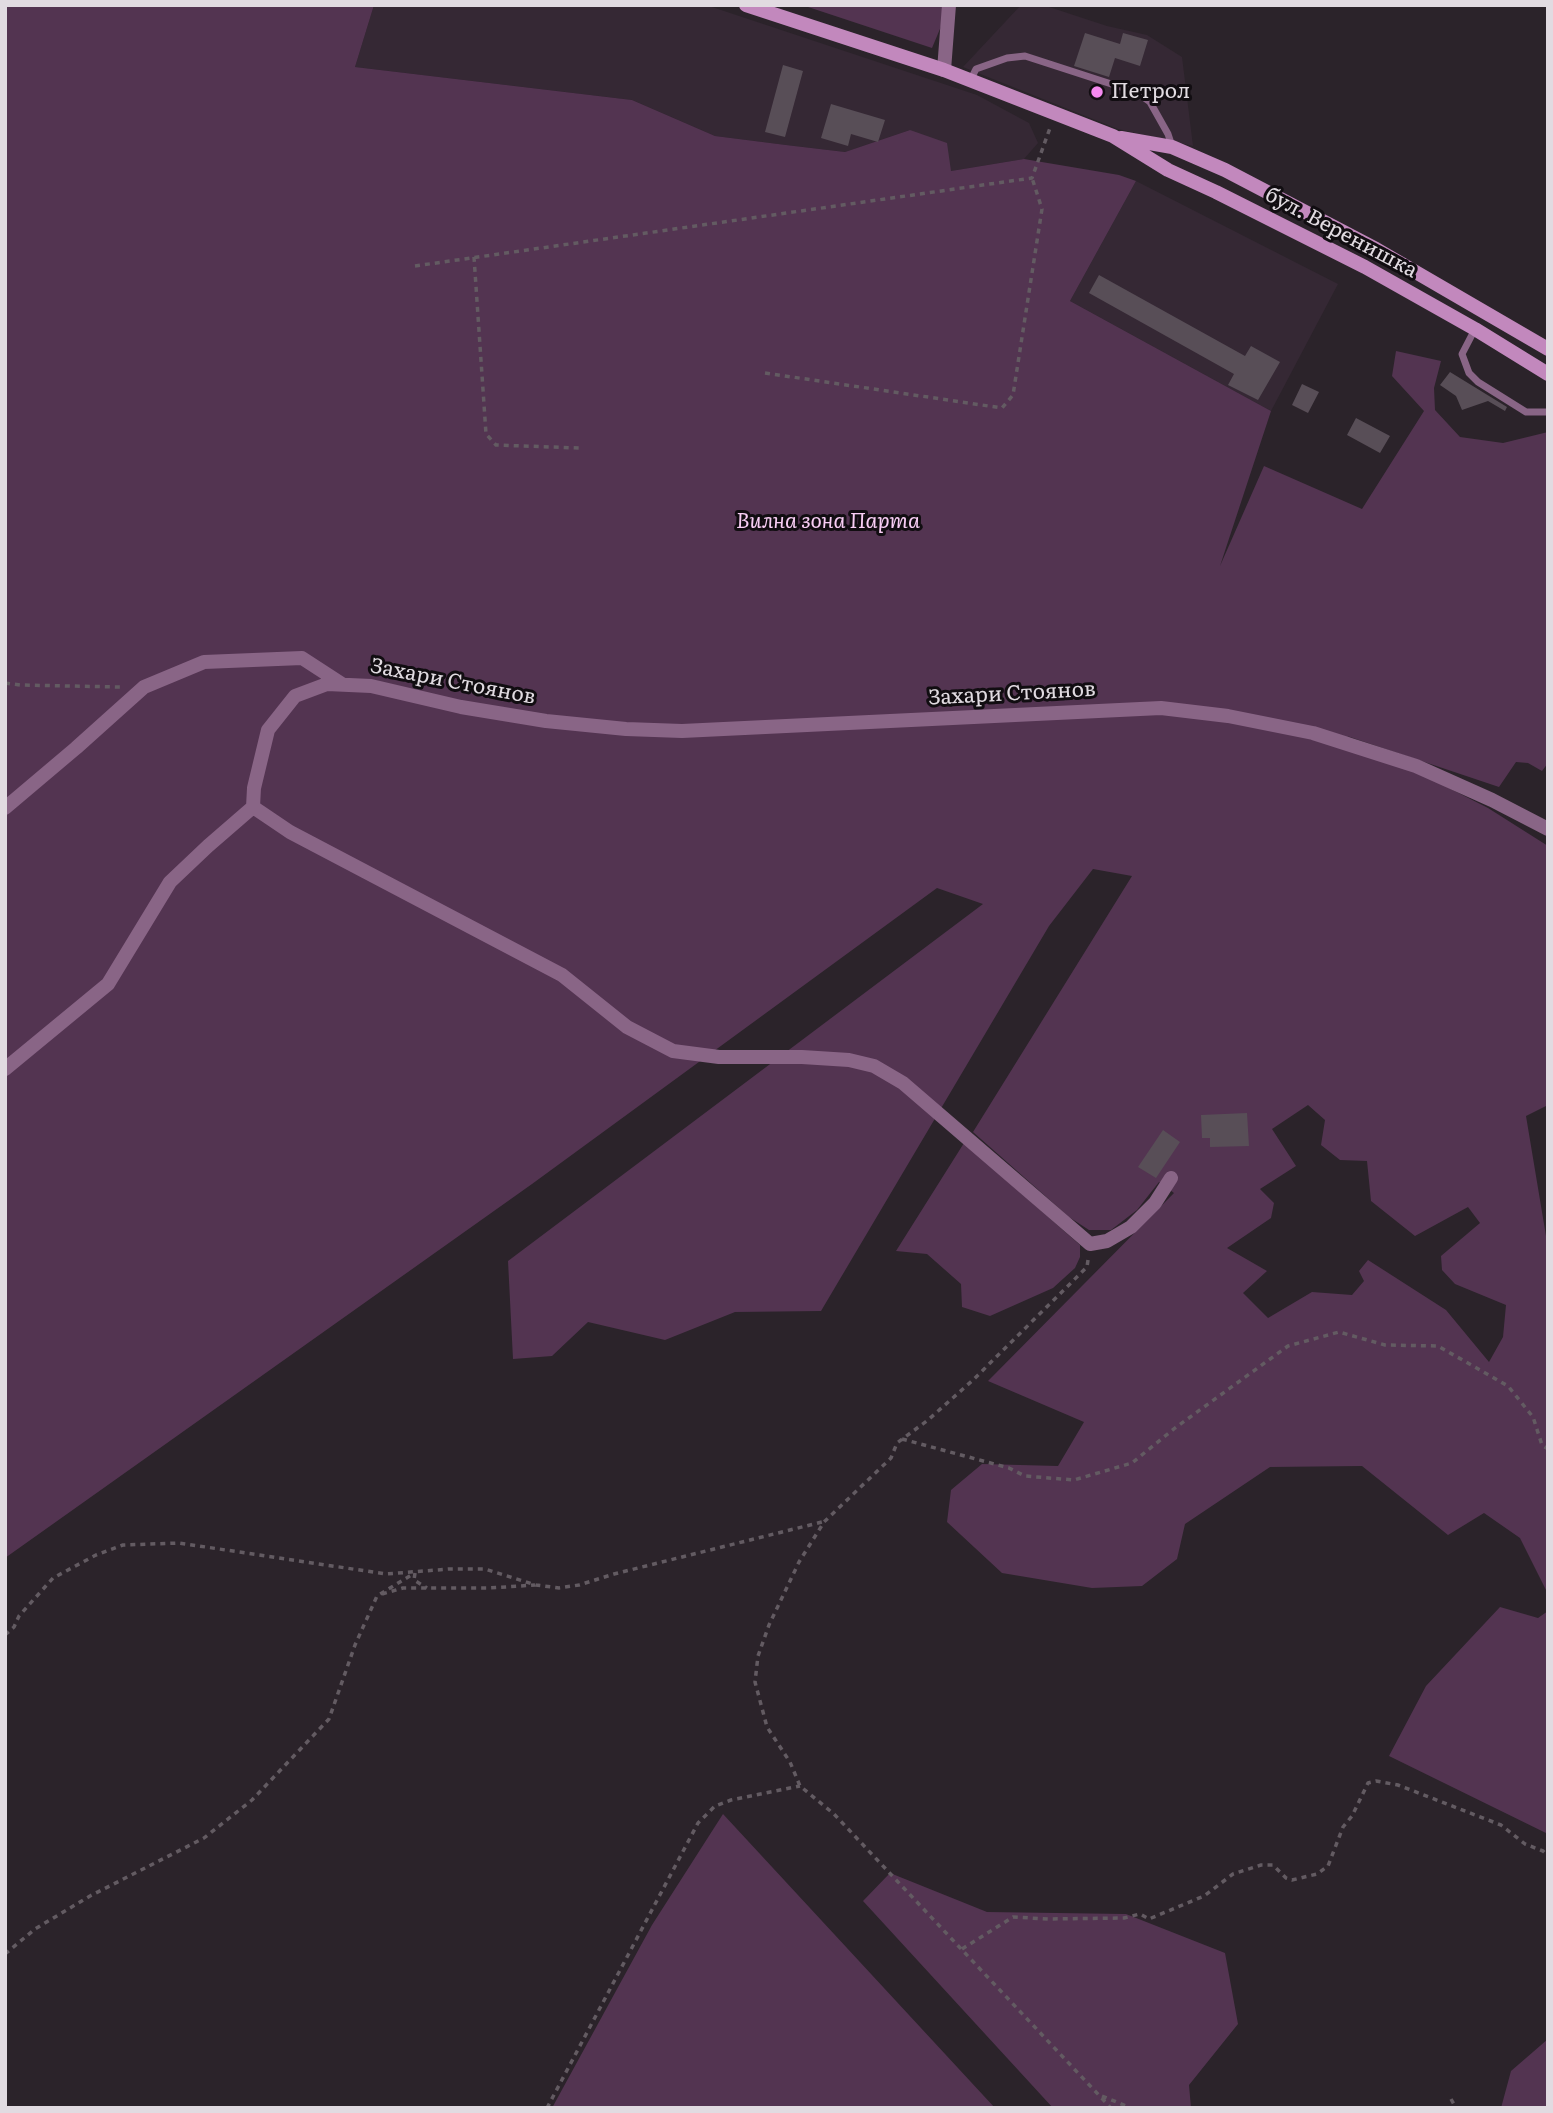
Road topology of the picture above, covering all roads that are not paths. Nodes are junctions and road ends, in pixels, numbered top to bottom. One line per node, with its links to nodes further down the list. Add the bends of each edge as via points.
1 (746, 5): 3 (main road, бул. Веренишка)
2 (949, 5): 3 (street)
3 (944, 70): 4 (main road, бул. Веренишка)
4 (970, 81): 5 (main road, бул. Веренишка); 6 (lane, via 976,69 1025,56 1124,88 1150,102)
5 (1113, 136): 6 (main road, бул. Веренишка); 8 (main road, бул. Веренишка, via 1168,170)
6 (1172, 147): 7 (main road, бул. Веренишка)
7 (1376, 249): 8 (main road); 10 (main road, бул. Веренишка)
8 (1365, 267): 9 (main road, бул. Веренишка)
9 (1475, 329): 11 (main road, бул. Веренишка); 12 (lane, via 1462,354 1469,373 1526,412)
10 (1548, 349)
11 (1548, 374)
12 (1548, 412)
13 (343, 685): 14 (street, Захари Стоянов, via 327,684 295,696 268,730); 15 (street, via 302,659 204,662 144,687); 16 (street, Захари Стоянов, via 371,686 546,721 682,731 1149,709 1228,716 1313,733 1416,766)
14 (253, 807): 17 (street, via 170,882 108,984); 18 (street, via 290,832 562,975 627,1027 673,1051 719,1057 849,1060 874,1066 903,1083 1090,1244 1107,1241 1131,1227)
15 (5, 808)
16 (1548, 829)
17 (5, 1069)
18 (1171, 1178)

